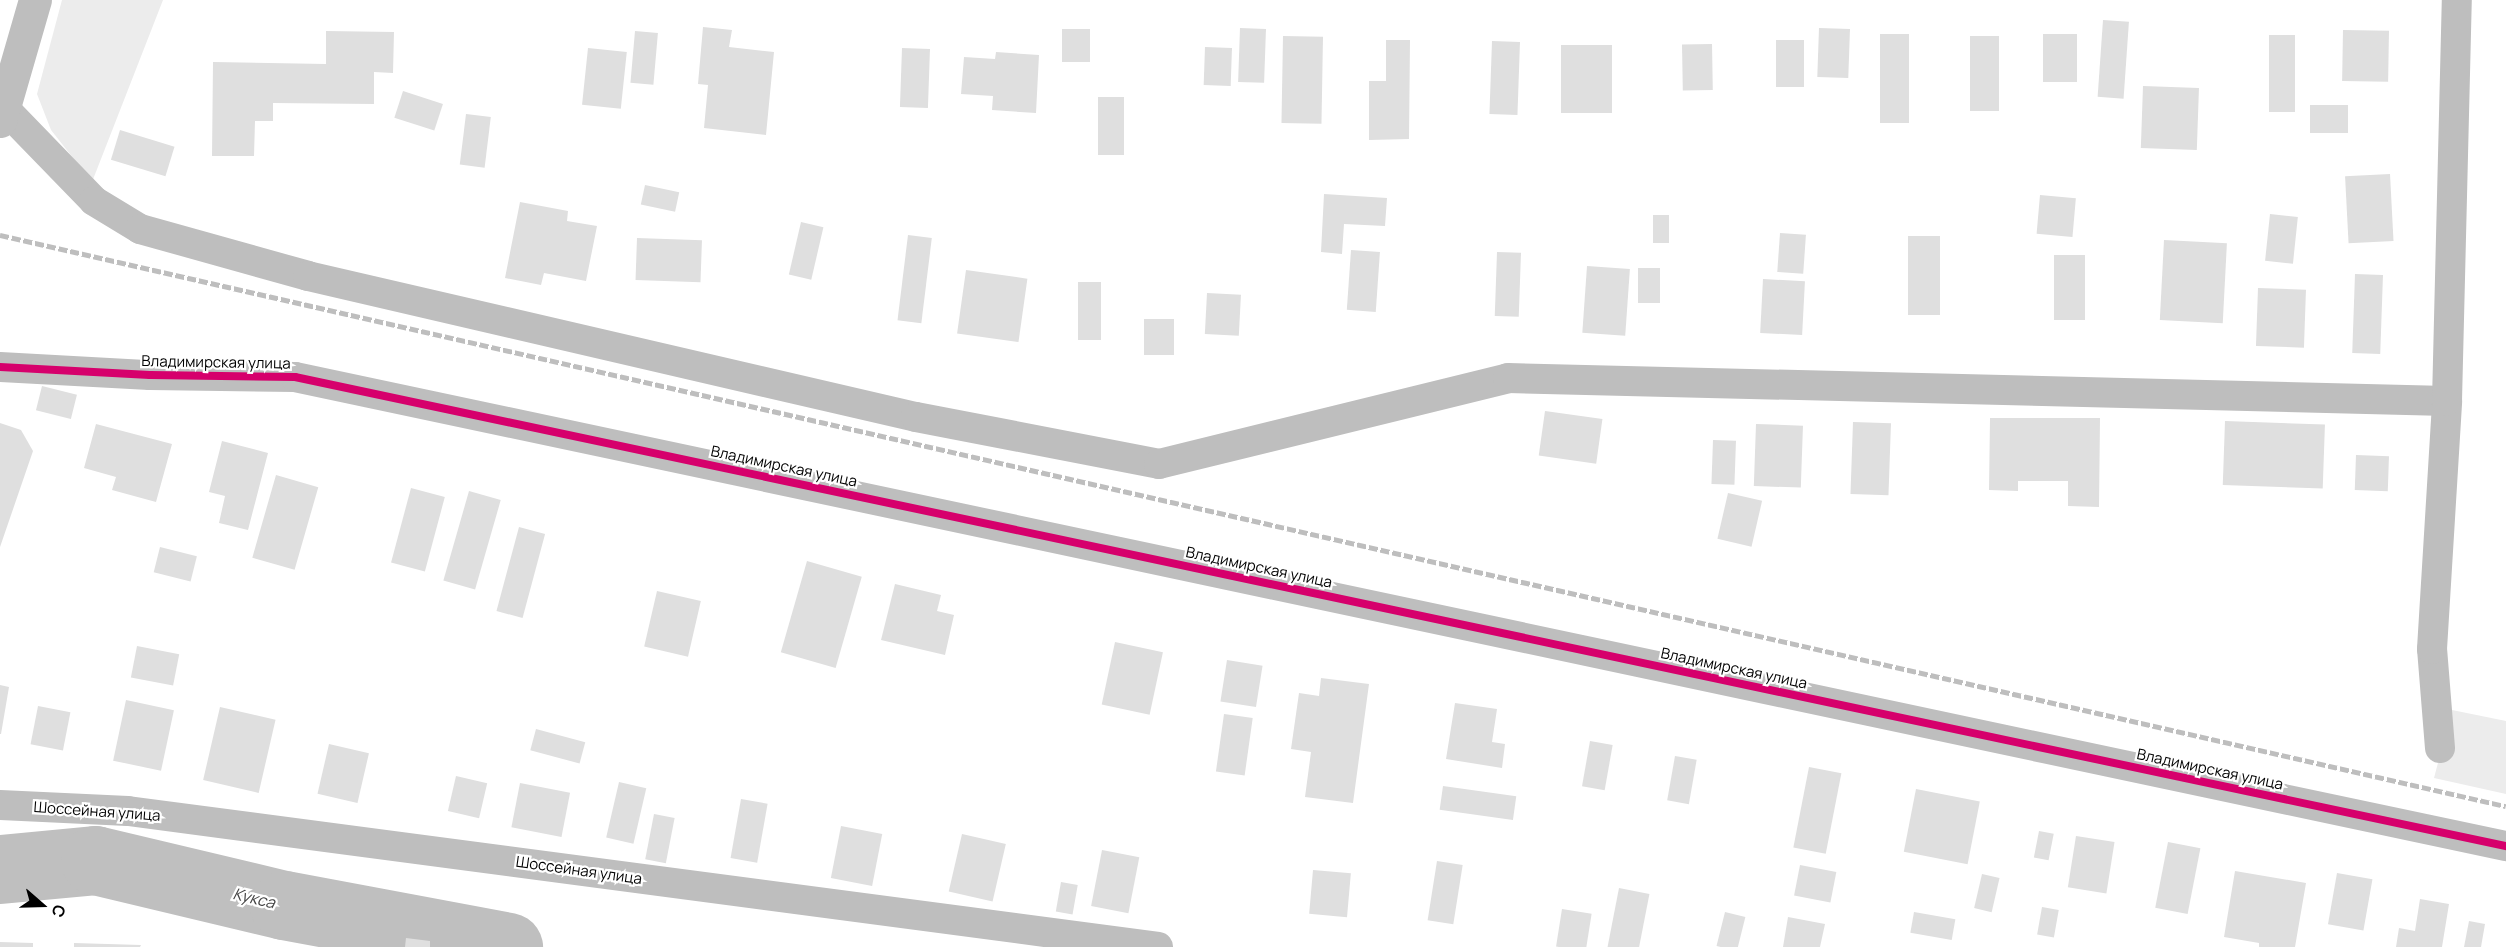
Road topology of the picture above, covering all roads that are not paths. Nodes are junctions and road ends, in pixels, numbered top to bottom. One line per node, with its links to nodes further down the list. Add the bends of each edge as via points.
1 (35, 0): 3 (street)
2 (2457, 0): 5 (street)
3 (2, 114): 5 (street, via 94,201 140,229 308,276 905,415 1159,464 1508,378)
4 (0, 367): 8 (street, Владимирская улица, via 295,377)
5 (2447, 401): 6 (street, via 2433,649)
6 (2439, 748)
7 (0, 805): 9 (street, Шоссейная улица, via 128,811)
8 (2506, 846)
9 (1158, 947)

